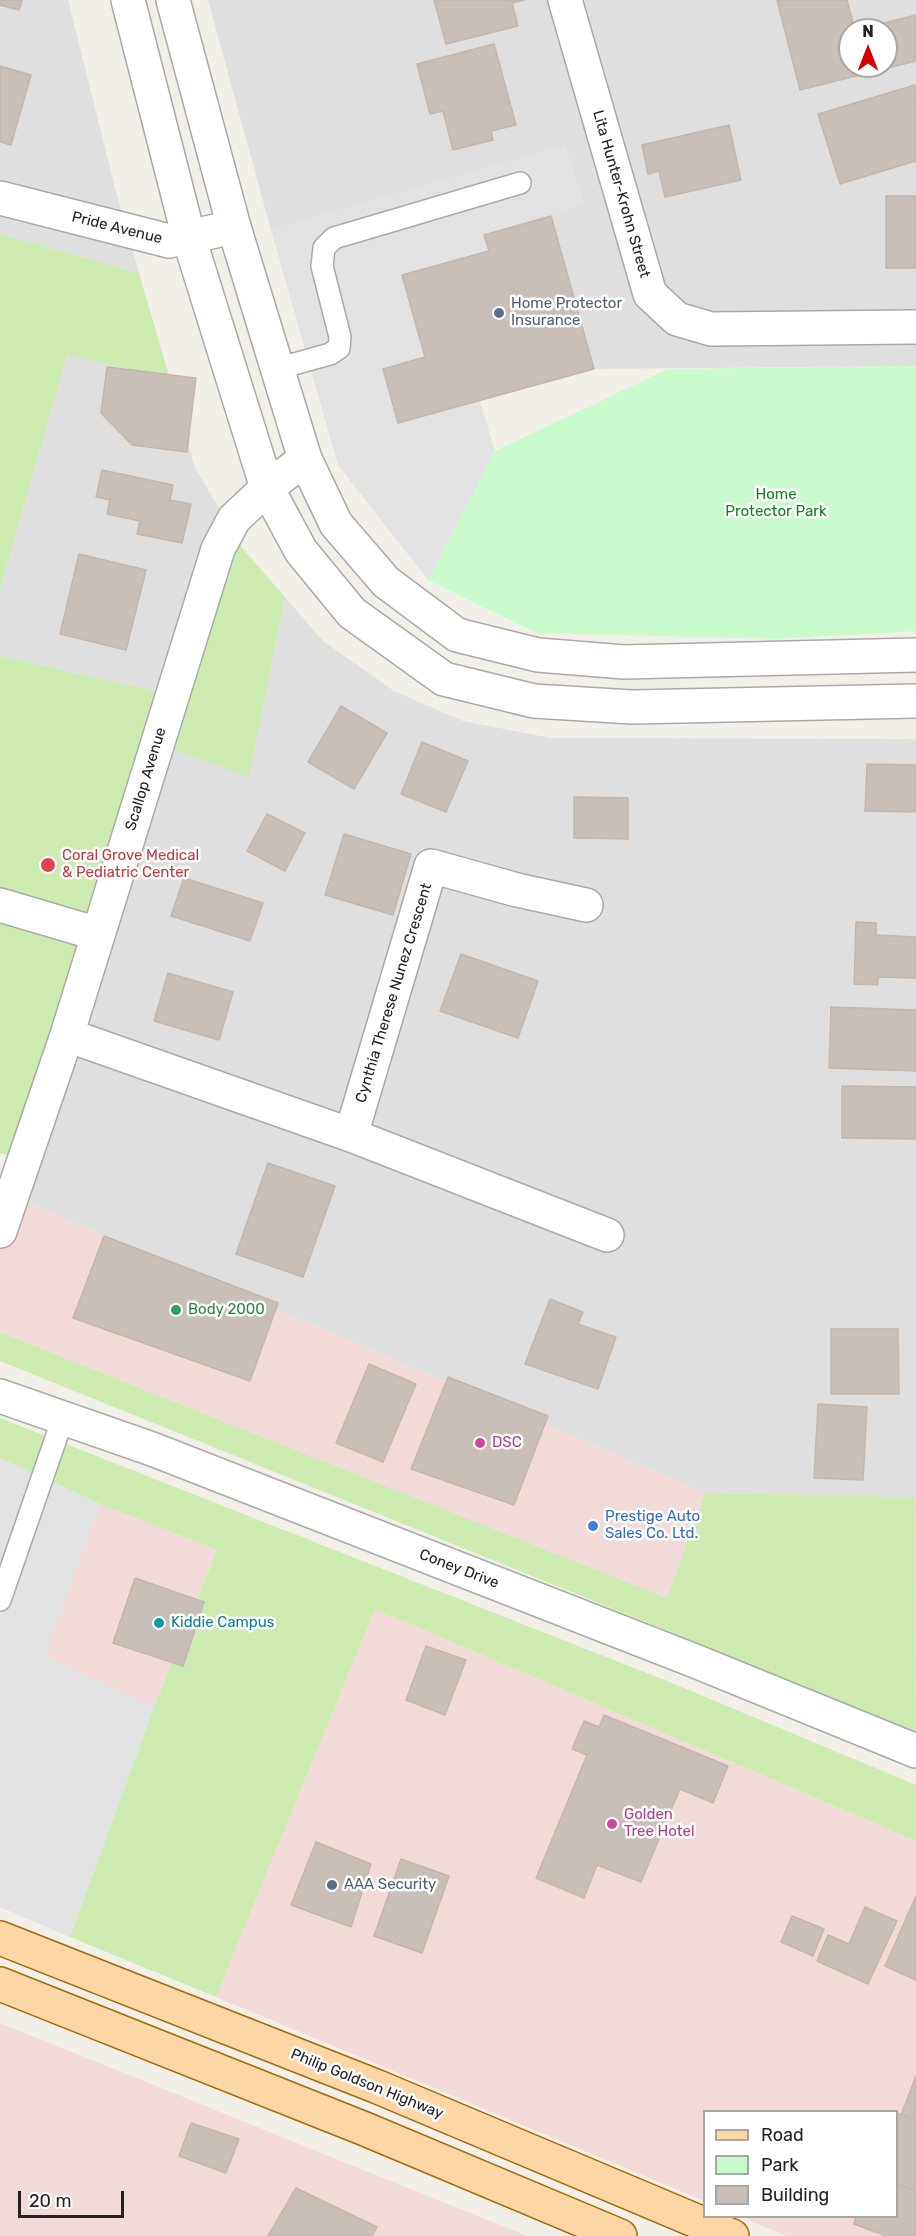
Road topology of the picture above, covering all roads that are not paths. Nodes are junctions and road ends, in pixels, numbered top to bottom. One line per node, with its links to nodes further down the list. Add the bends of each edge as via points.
1 (128, 0): 7 (street)
2 (173, 0): 6 (street)
3 (565, 0): 8 (street, Lita Hunter-Krohn Street, via 650,294 677,319 711,328)
4 (520, 183): 9 (lane, via 334,238 324,248 322,266 340,337 339,348)
5 (0, 198): 7 (street, Pride Avenue, via 149,237 169,241)
6 (234, 227): 7 (street, Pride Avenue); 9 (street)
7 (189, 238): 11 (street)
8 (916, 327)
9 (276, 369): 10 (street)
10 (305, 459): 11 (street, Scallop Avenue); 12 (street, via 336,524 386,582 457,635 538,655 624,662)
11 (267, 488): 13 (street, via 300,551 352,613 444,679 534,701 632,707); 16 (street, Scallop Avenue, via 234,519 218,549)
12 (916, 655)
13 (916, 701)
14 (0, 905): 16 (street)
15 (585, 905): 18 (street, Cynthia Therese Nunez Crescent, via 432,866)
16 (98, 934): 17 (street, Scallop Avenue)
17 (67, 1035): 18 (street); 19 (street, Scallop Avenue)
18 (351, 1135): 20 (street)
19 (0, 1231)
20 (607, 1235)
21 (0, 1396): 22 (street, Coney Drive)
22 (63, 1418): 23 (lane); 24 (street, Coney Drive, via 219,1475)
23 (0, 1600)
24 (916, 1751)
25 (0, 1938): 28 (main road, Philip Goldson Highway, via 378,2087)
26 (0, 1984): 27 (main road, via 365,2129)
27 (620, 2236)
28 (732, 2236)

